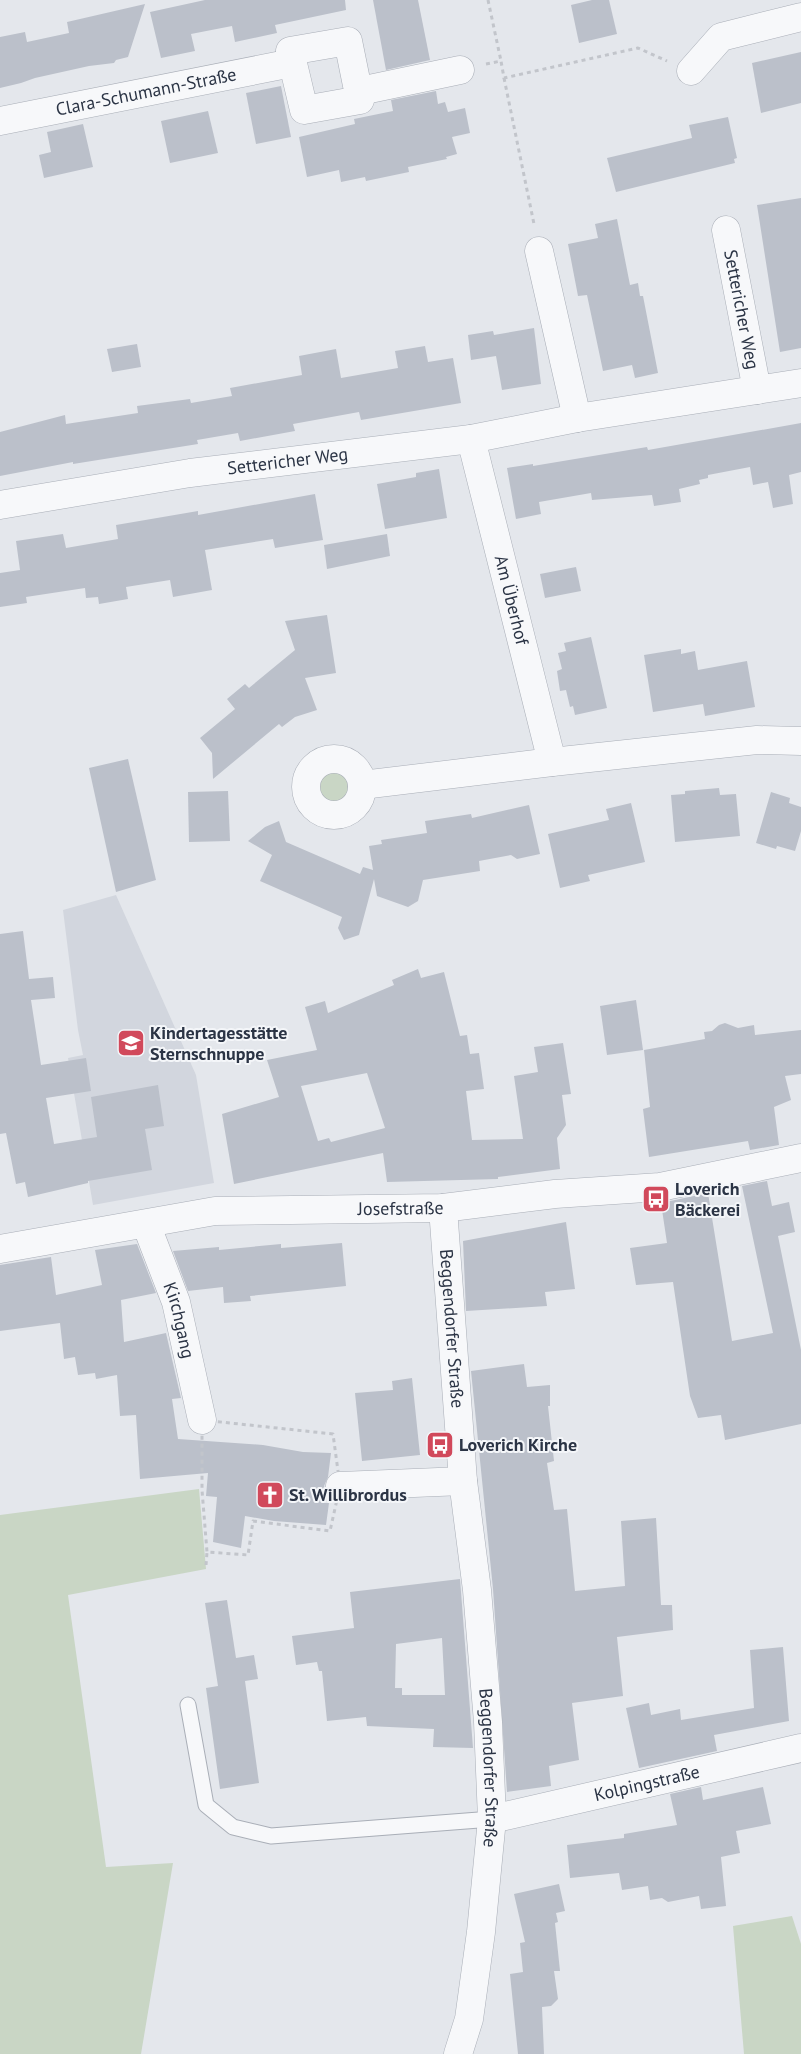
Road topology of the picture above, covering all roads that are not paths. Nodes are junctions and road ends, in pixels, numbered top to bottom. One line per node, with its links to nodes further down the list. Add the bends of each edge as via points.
1 (801, 17): 4 (street, via 721,37)
2 (292, 62): 5 (street, via 304,110 360,100); 5 (street, via 290,51 348,41); 6 (street, Clara-Schumann-Straße)
3 (460, 70): 5 (street)
4 (691, 71)
5 (360, 91)
6 (0, 121)
7 (726, 230): 10 (street, Settericher Weg)
8 (539, 251): 11 (street)
9 (801, 383): 10 (street, Settericher Weg)
10 (757, 390): 11 (street, Settericher Weg)
11 (577, 418): 12 (street, Settericher Weg)
12 (471, 439): 13 (street, Settericher Weg, via 190,474); 15 (street, Am Überhof)
13 (0, 505)
14 (801, 741): 15 (street, via 757,740)
15 (552, 762): 16 (street)
16 (362, 785)
17 (801, 1158): 18 (street, Josefstraße, via 660,1187 555,1194)
18 (443, 1208): 19 (street, Josefstraße, via 215,1211); 22 (street, Beggendorfer Straße)
19 (146, 1224): 20 (street, Josefstraße); 21 (street, Kirchgang, via 176,1302)
20 (0, 1249)
21 (202, 1420)
22 (462, 1481): 23 (street); 26 (street, Beggendorfer Straße, via 478,1600)
23 (340, 1486)
24 (188, 1705): 26 (lane, via 206,1806 233,1827 271,1836)
25 (801, 1748): 26 (street, Kolpingstraße)
26 (492, 1819): 27 (street, Beggendorfer Straße, via 469,2019)
27 (458, 2054)

